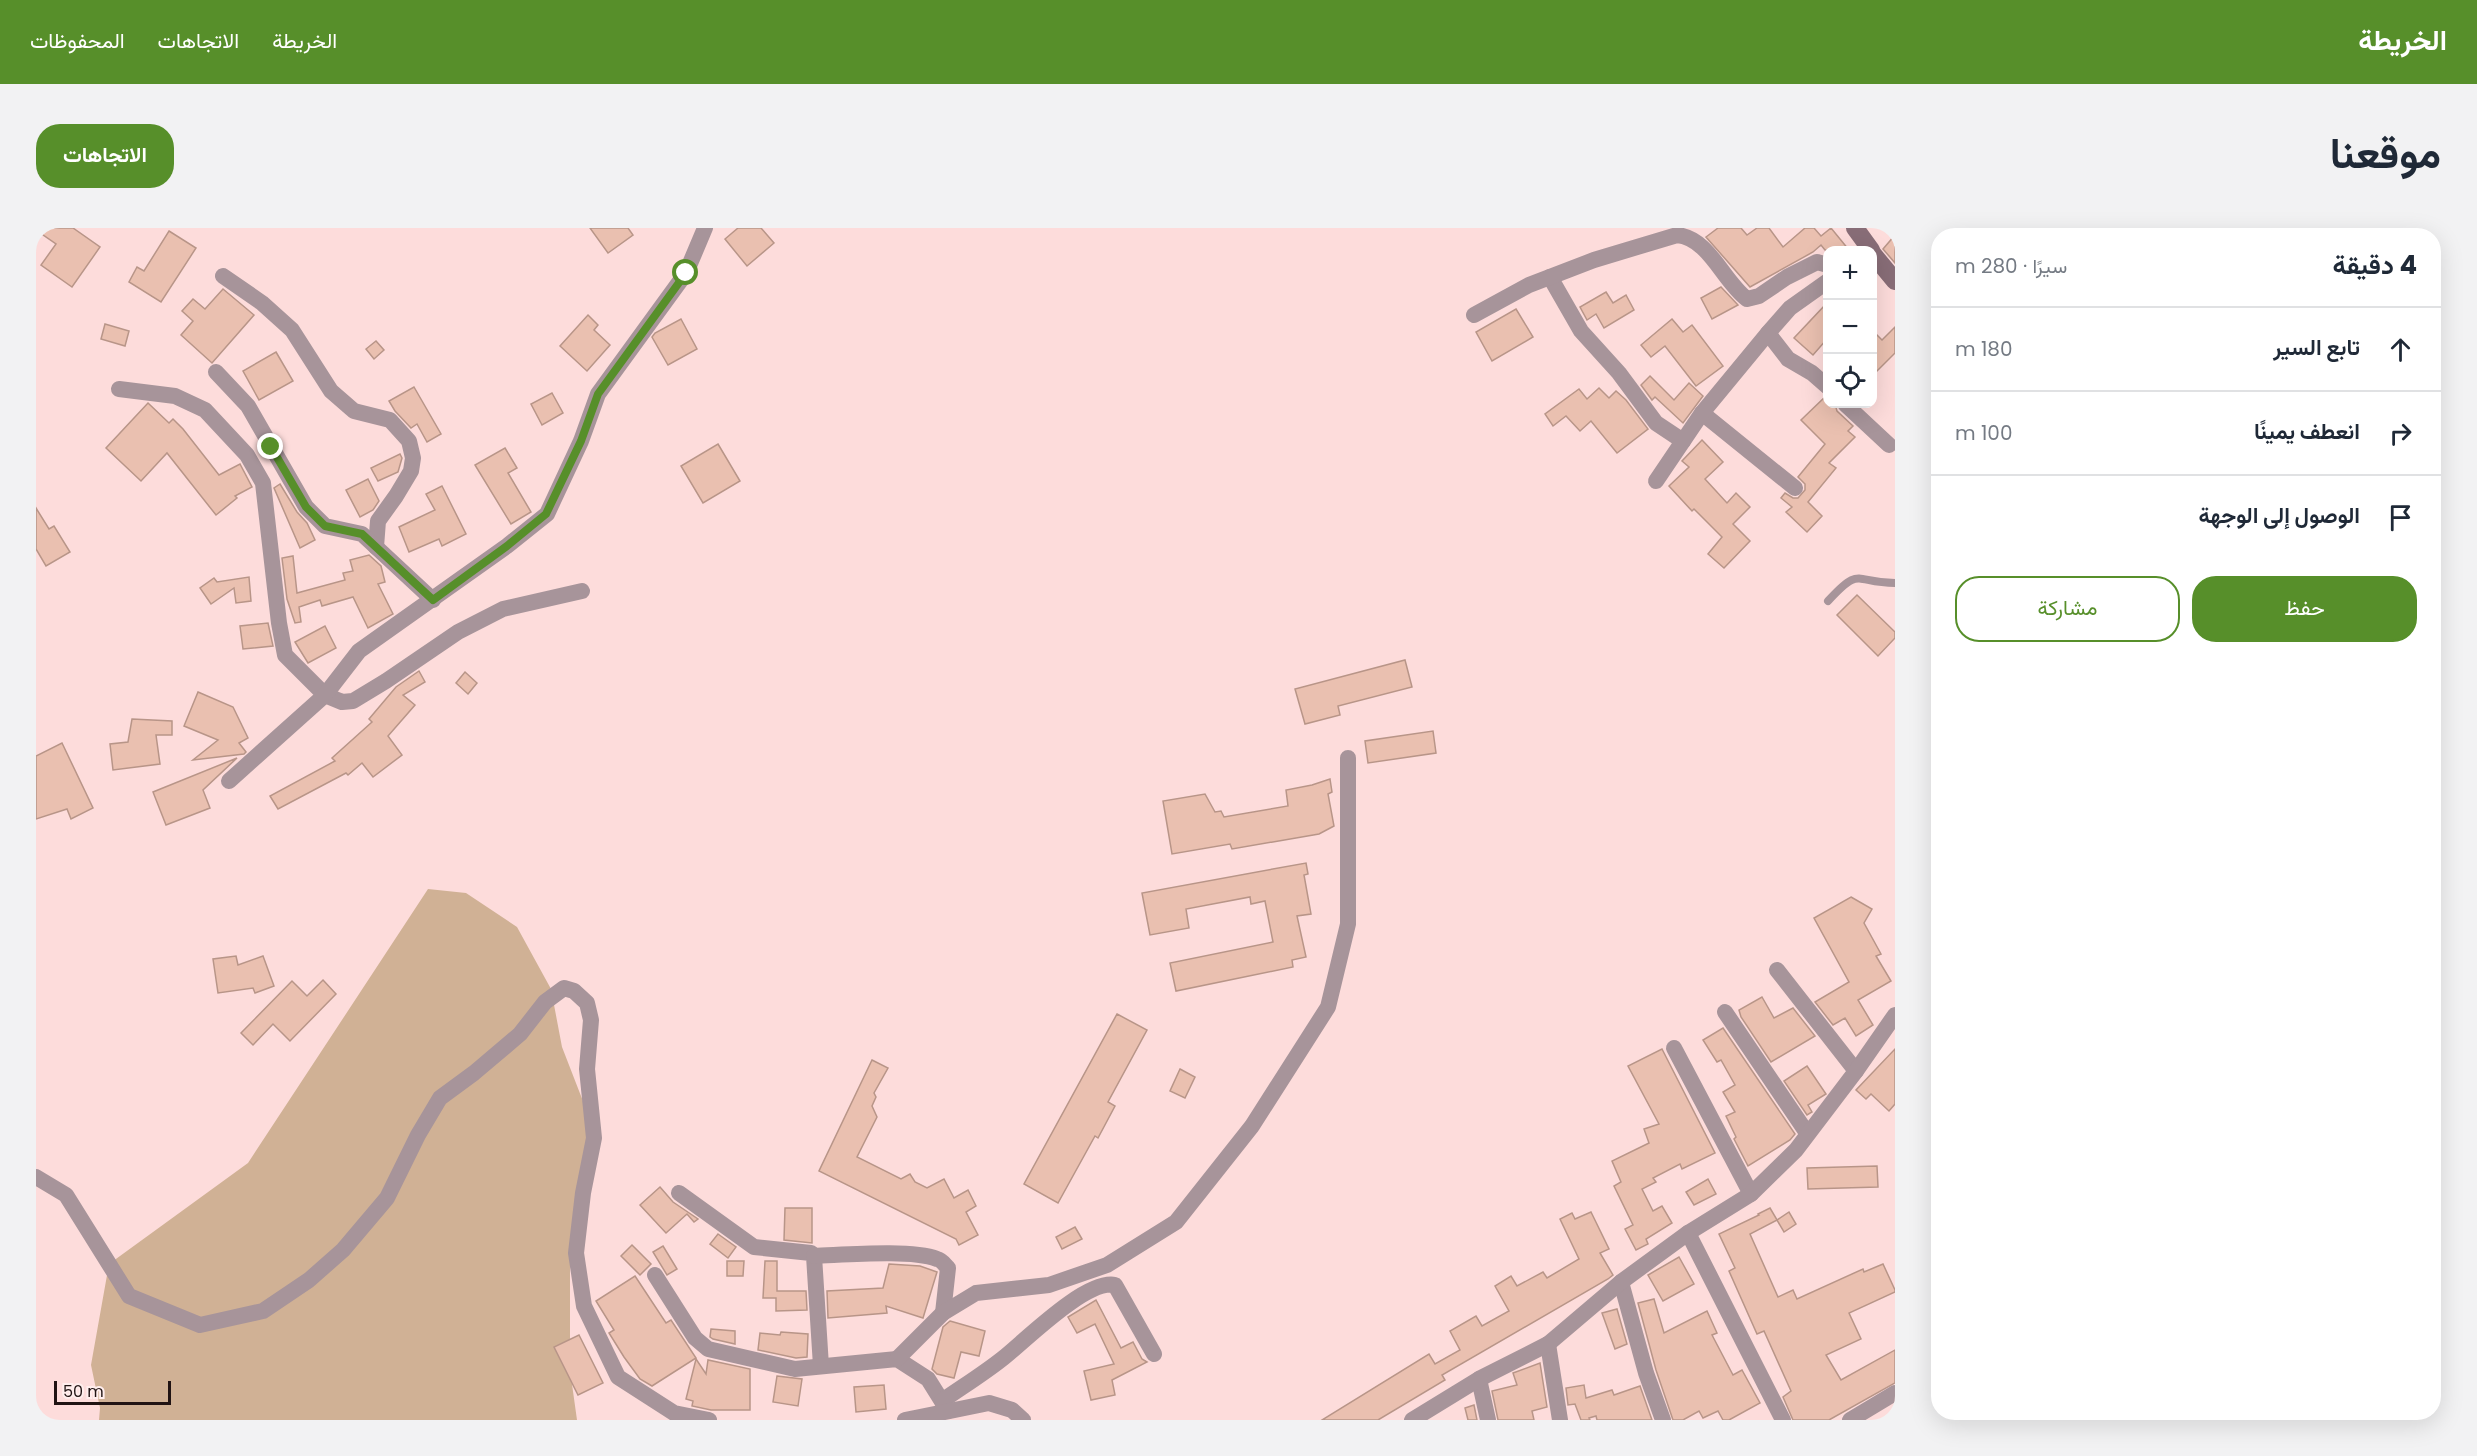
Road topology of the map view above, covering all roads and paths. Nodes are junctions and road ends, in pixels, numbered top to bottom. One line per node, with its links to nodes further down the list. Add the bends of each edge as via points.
1 (705, 228): 24 (street, via 686,273 598,394 581,441 546,514)
2 (1855, 228): 3 (main road)
3 (1868, 246)
4 (1877, 258): 8 (main road)
5 (1823, 264): 7 (street, via 1817,262 1747,299 1736,291 1701,246 1689,236 1677,235)
6 (223, 276): 21 (street, via 292,330 331,391 354,411 390,420 409,441 411,471 378,521)
7 (1550, 277): 10 (street); 17 (street, via 1581,331 1656,423)
8 (1895, 280)
9 (1823, 284): 11 (street, via 1790,308)
10 (1474, 315)
11 (1768, 333): 13 (street, via 1788,359); 16 (street)
12 (216, 372): 21 (street, via 248,406 306,507 325,526 362,534)
13 (1823, 383)
14 (119, 389): 26 (street, via 175,396 205,410 247,455 263,483 285,655)
15 (1849, 408): 18 (street)
16 (1702, 413): 17 (street); 20 (street)
17 (1683, 441): 19 (street)
18 (1889, 445)
19 (1656, 480)
20 (1795, 488)
21 (376, 547): 24 (street)
22 (1895, 583): 25 (lane, via 1857,577 1844,583)
23 (582, 591): 26 (street, via 503,609 458,632 353,701 342,702)
24 (433, 600): 26 (street, via 359,651)
25 (1828, 600)
26 (325, 694): 28 (street)
27 (1348, 759): 42 (street, via 1348,924 1328,1007 1252,1125 1176,1222 1107,1265 1049,1285 976,1293)
28 (229, 781)
29 (1777, 970): 33 (street)
30 (1725, 1012): 34 (street)
31 (1895, 1015): 33 (street)
32 (1674, 1048): 37 (street)
33 (1856, 1071): 34 (street)
34 (1807, 1133): 37 (street, via 1796,1150)
35 (36, 1177): 50 (street, via 66,1195 129,1296 200,1325 263,1311 309,1280 343,1250 387,1198 440,1098 520,1034 545,1002 564,988 574,991 587,1004 591,1020 587,1069 594,1138 576,1253 584,1306 618,1377 674,1413)
36 (679, 1193): 39 (street, via 754,1247)
37 (1751, 1194): 38 (street)
38 (1688, 1233): 41 (street); 57 (street)
39 (814, 1256): 42 (street, via 877,1254 940,1259 948,1268); 46 (street)
40 (655, 1275): 46 (street, via 695,1338 708,1349 795,1369)
41 (1622, 1282): 43 (street); 56 (street)
42 (943, 1313): 45 (street)
43 (1548, 1344): 47 (street); 55 (street)
44 (1154, 1354): 49 (street, via 1115,1285 1107,1283 1070,1302)
45 (897, 1359): 46 (street); 49 (street, via 928,1379)
46 (821, 1366)
47 (1479, 1379): 53 (street); 54 (street)
48 (1895, 1394): 58 (street)
49 (945, 1406): 51 (street); 52 (street, via 989,1403 1012,1410)
50 (709, 1420)
51 (905, 1420)
52 (1023, 1420)
53 (1412, 1420)
54 (1488, 1420)
55 (1560, 1420)
56 (1663, 1420)
57 (1783, 1420)
58 (1850, 1420)

